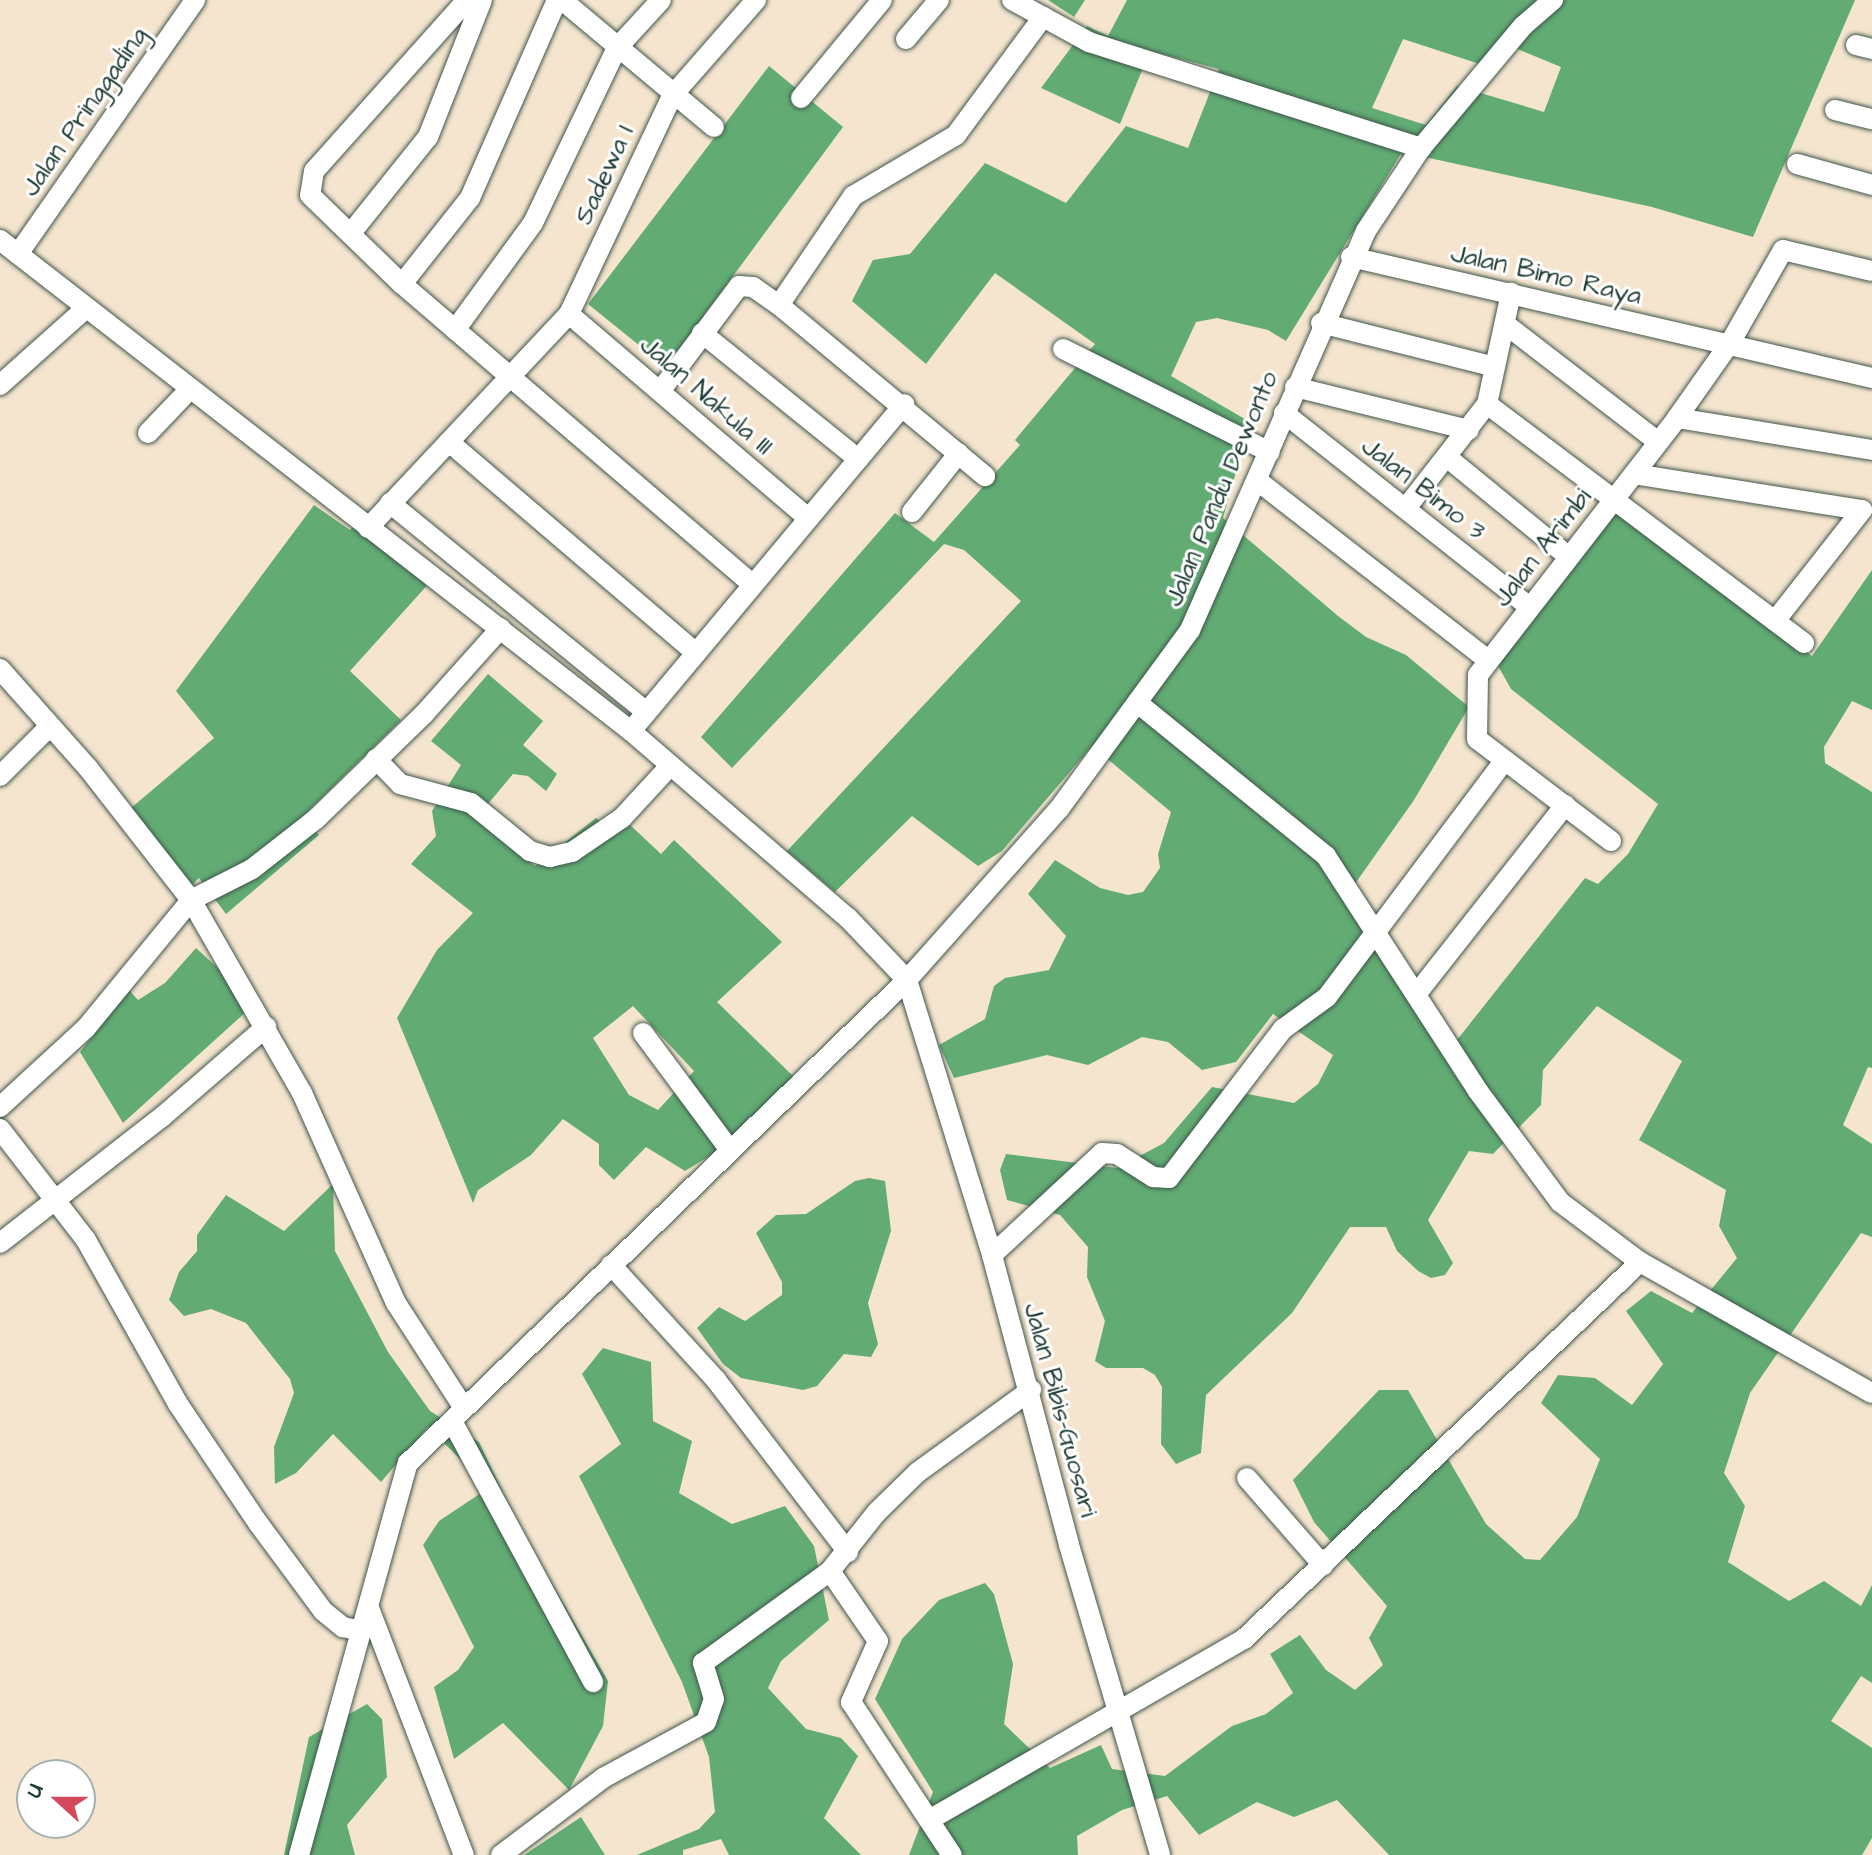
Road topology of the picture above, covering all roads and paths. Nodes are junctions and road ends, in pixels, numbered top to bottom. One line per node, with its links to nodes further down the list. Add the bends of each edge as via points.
1 (195, 0): 24 (street, Jalan Pringgading)
2 (467, 0): 22 (street, via 309,179 310,195)
3 (482, 0): 22 (street, via 428,137)
4 (560, 0): 13 (street); 27 (street, via 470,198)
5 (661, 0): 13 (street)
6 (756, 0): 14 (street, Sadewa I)
7 (882, 0): 15 (street)
8 (939, 0): 12 (street)
9 (1012, 0): 11 (street)
10 (1553, 0): 19 (street, Jalan Pandu Dewonto, via 1523,26)
11 (1043, 17): 19 (street, via 1089,42); 29 (street, via 956,135 853,196)
12 (906, 39)
13 (617, 48): 14 (street); 34 (street, via 533,223)
14 (672, 96): 18 (street); 31 (street, Sadewa I)
15 (801, 98)
16 (1835, 110): 17 (street)
17 (1872, 119)
18 (714, 127)
19 (1421, 148): 25 (street, Jalan Pandu Dewonto)
20 (1797, 164): 21 (street)
21 (1872, 185)
22 (351, 233): 27 (street)
23 (0, 240): 24 (street)
24 (18, 254): 30 (street)
25 (1351, 257): 28 (street, Jalan Bimo Raya); 32 (street, Jalan Pandu Dewonto)
26 (1872, 271): 36 (street, Jalan Arimbi, via 1783,250)
27 (402, 284): 34 (street)
28 (1511, 293): 33 (street); 36 (street, Jalan Bimo Raya)
29 (779, 305): 35 (street, via 744,284); 45 (street)
30 (86, 308): 41 (street); 43 (street)
31 (569, 314): 39 (street, Sadewa I); 44 (street, Jalan Nakula III)
32 (1321, 323): 38 (street); 42 (street, Jalan Pandu Dewonto)
33 (1505, 324): 38 (street); 52 (street)
34 (455, 330): 39 (street)
35 (702, 333): 44 (street); 57 (street)
36 (1730, 343): 40 (street, Jalan Bimo Raya); 48 (street, Jalan Arimbi)
37 (1063, 349): 54 (street)
38 (1495, 367): 46 (street)
39 (510, 377): 51 (street, Sadewa I); 71 (street)
40 (1872, 378)
41 (0, 385)
42 (1295, 387): 47 (street, Jalan Pandu Dewonto); 49 (street)
43 (189, 390): 50 (street); 67 (street)
44 (661, 390): 66 (street, Jalan Nakula III)
45 (904, 404): 55 (street); 57 (street)
46 (1487, 404): 49 (street); 61 (street)
47 (1284, 413): 54 (street, Jalan Pandu Dewonto); 64 (street, Jalan Bimo 3)
48 (1677, 418): 52 (street, Jalan Arimbi); 53 (street)
49 (1469, 430): 56 (street)
50 (148, 433)
51 (449, 442): 62 (street, Sadewa I); 76 (street)
52 (1658, 442): 58 (street, Jalan Arimbi)
53 (1872, 450)
54 (1270, 452): 60 (street, Jalan Pandu Dewonto)
55 (959, 453): 59 (street); 65 (street)
56 (1448, 458): 64 (street); 69 (street)
57 (858, 459): 66 (street)
58 (1634, 474): 61 (street, Jalan Arimbi); 63 (street)
59 (985, 476)
60 (1258, 481): 77 (street); 79 (street, Jalan Pandu Dewonto, via 1190,630)
61 (1617, 497): 69 (street, Jalan Arimbi); 73 (street)
62 (390, 503): 67 (street, Sadewa I); 68 (street)
63 (1867, 503): 73 (street)
64 (1406, 508): 72 (street, Jalan Bimo 3)
65 (912, 512)
66 (808, 518): 71 (street)
67 (368, 528): 70 (street)
68 (432, 538): 70 (street); 80 (street)
69 (1569, 557): 72 (street, Jalan Arimbi)
70 (413, 563): 74 (street)
71 (753, 585): 76 (street)
72 (1530, 607): 77 (street, Jalan Arimbi)
73 (1775, 621): 75 (street)
74 (501, 628): 82 (street); 83 (street)
75 (1804, 643)
76 (696, 653): 80 (street)
77 (1488, 660): 84 (street, via 1475,684 1481,712 1474,733)
78 (0, 669): 81 (street)
79 (1139, 704): 90 (street, via 1313,844); 91 (street, Jalan Pandu Dewonto, via 1031,844)
80 (646, 712): 82 (street)
81 (49, 727): 86 (street); 89 (street, via 88,768)
82 (631, 731): 85 (street)
83 (376, 759): 85 (street, via 400,784 471,803 530,851 550,857 572,852 622,818); 89 (street, via 281,849)
84 (1504, 761): 87 (street); 90 (street)
85 (670, 766): 91 (street, via 848,918)
86 (0, 776)
87 (1565, 805): 88 (street); 92 (street)
88 (1611, 841)
89 (191, 900): 93 (street); 95 (street, via 86,1028)
90 (1375, 930): 92 (street); 100 (street, via 1318,1007 1283,1029 1169,1178 1153,1177 1117,1154 1102,1153)
91 (907, 980): 97 (street, Jalan Pandu Dewonto); 100 (street, Jalan Bibis-Guosari)
92 (1418, 992): 101 (street, via 1535,1175 1567,1209)
93 (266, 1027): 98 (street); 105 (street, via 302,1093 396,1303)
94 (643, 1033): 97 (street)
95 (0, 1107)
96 (0, 1129): 98 (street)
97 (730, 1150): 102 (street, Jalan Pandu Dewonto)
98 (57, 1199): 99 (street); 111 (street, via 86,1240 178,1404 258,1523 323,1611 343,1627)
99 (0, 1243)
100 (992, 1255): 103 (street, Jalan Bibis-Guosari)
101 (1640, 1262): 104 (street); 108 (street)
102 (611, 1265): 105 (street, Jalan Pandu Dewonto); 107 (street, via 716,1380)
103 (1031, 1390): 107 (street, via 918,1472 877,1512); 113 (street, Jalan Bibis-Guosari)
104 (1872, 1393)
105 (458, 1415): 110 (street, Jalan Pandu Dewonto, via 408,1463); 112 (street)
106 (1247, 1478): 108 (street)
107 (848, 1552): 109 (street)
108 (1323, 1565): 113 (street, via 1244,1639)
109 (830, 1571): 114 (street, via 878,1641 851,1702); 117 (street, via 703,1663 714,1706 706,1722 603,1778)
110 (369, 1608): 111 (street, Jalan Pandu Dewonto); 116 (street)
111 (362, 1631): 115 (street, Jalan Pandu Dewonto, via 313,1790)
112 (593, 1682)
113 (1118, 1710): 114 (street); 119 (street, Jalan Bibis-Guosari)
114 (929, 1820): 118 (street)
115 (299, 1855)
116 (464, 1855)
117 (501, 1855)
118 (952, 1855)
119 (1160, 1855)

